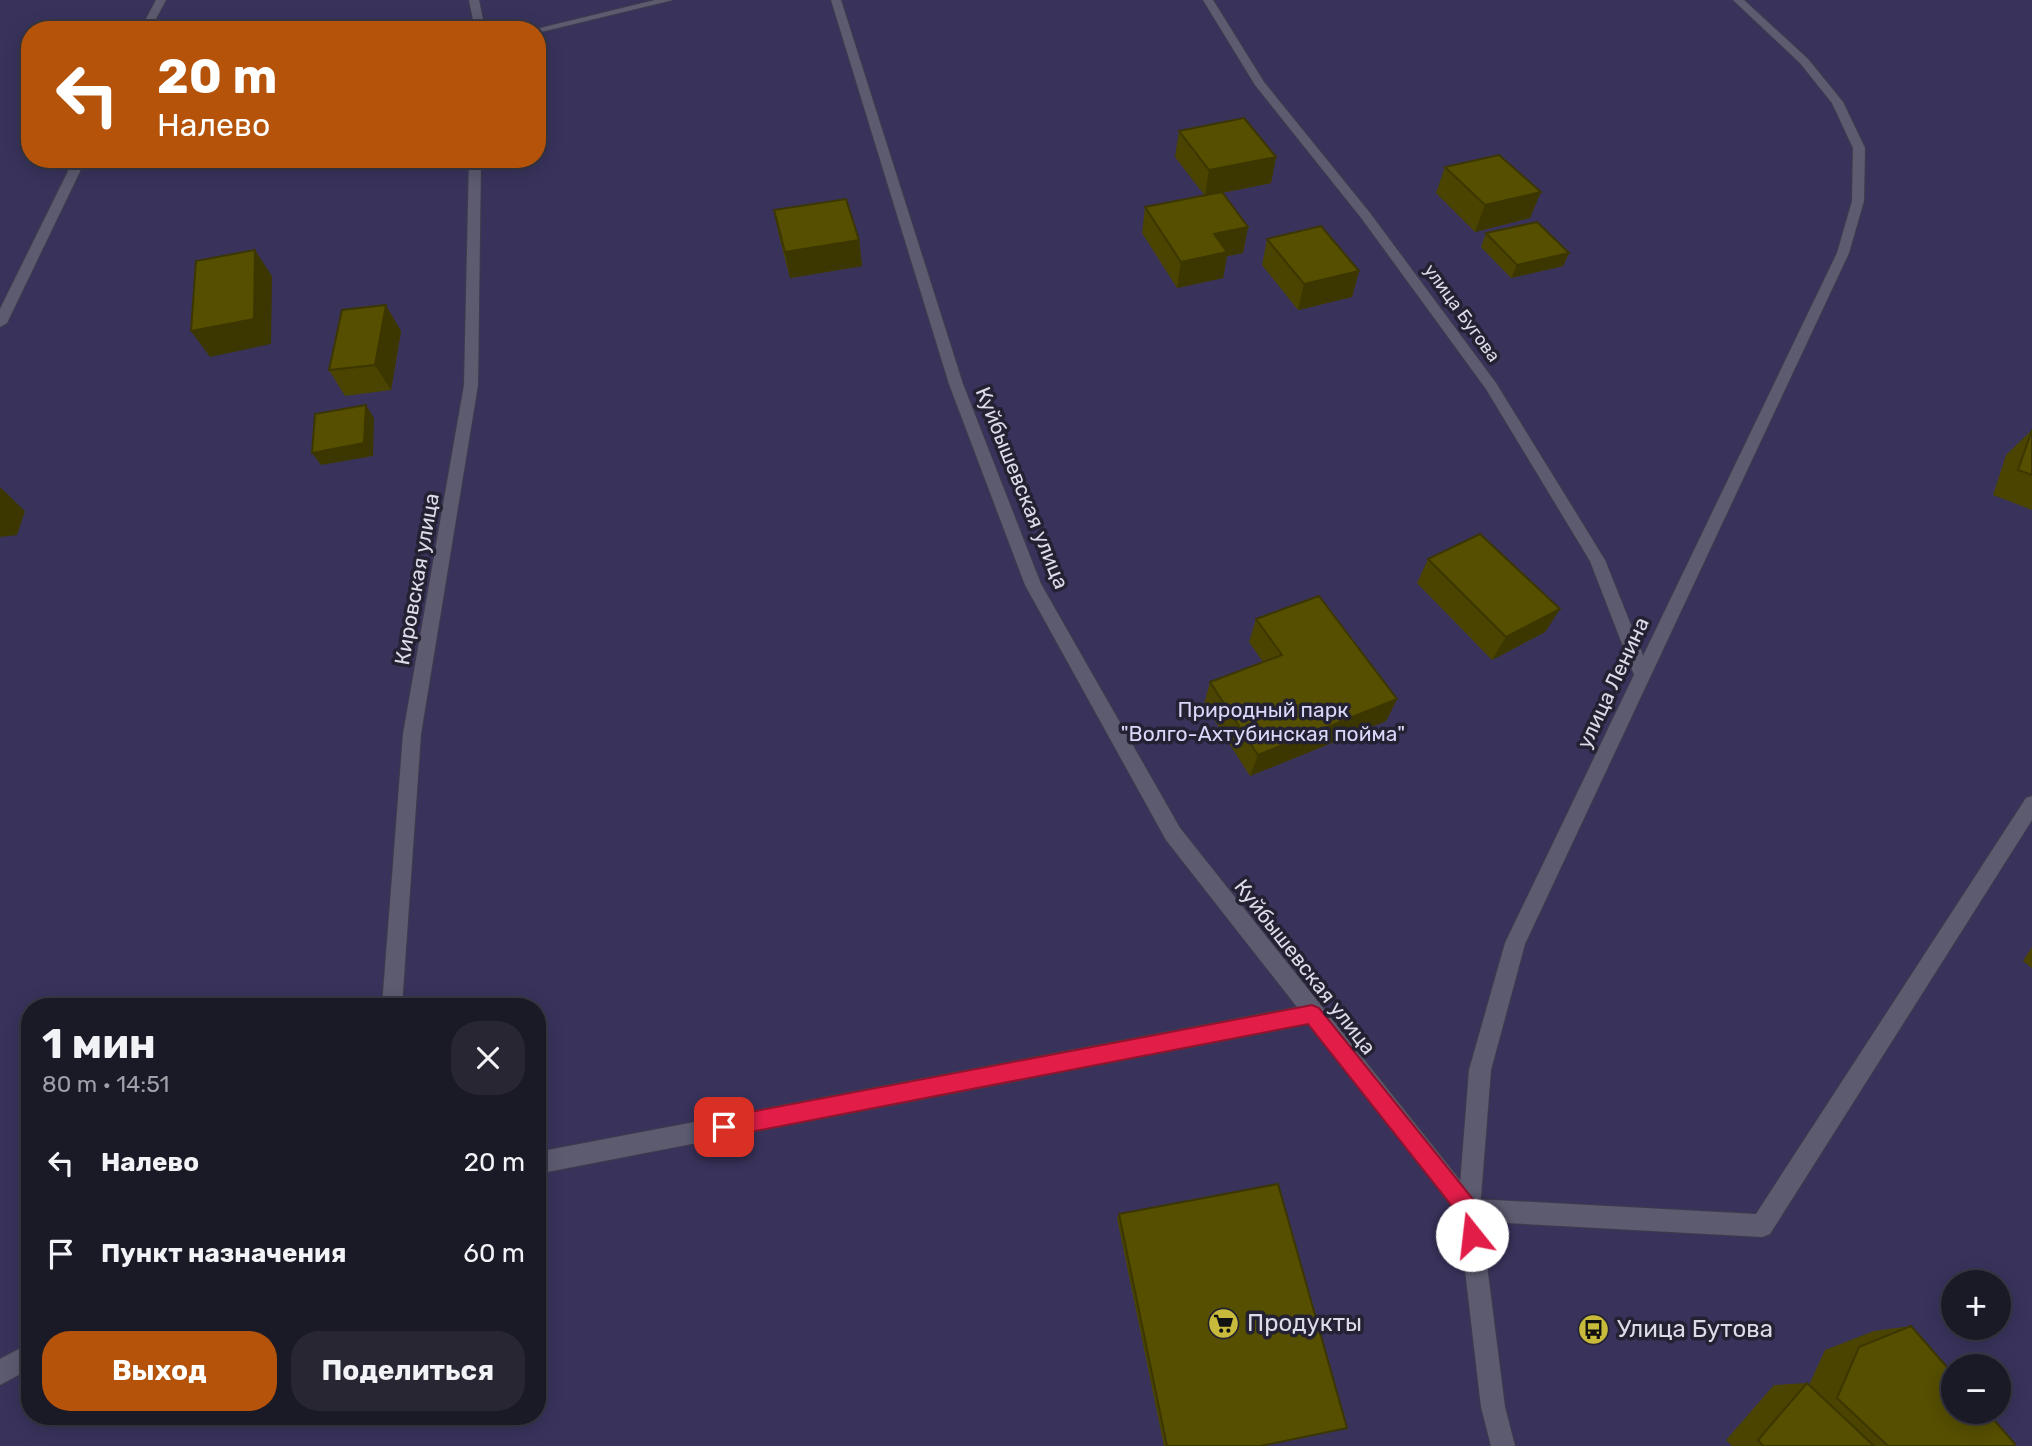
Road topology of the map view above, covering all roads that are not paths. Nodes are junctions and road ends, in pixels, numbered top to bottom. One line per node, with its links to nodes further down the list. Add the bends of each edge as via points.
1 (161, 0): 7 (street)
2 (474, 0): 8 (street)
3 (668, 0): 9 (street)
4 (836, 0): 16 (street, Куйбышевская улица, via 956,384 1033,585 1173,834)
5 (1208, 0): 13 (street, улица Бугова, via 1259,83 1366,216 1492,386 1597,560)
6 (1738, 0): 13 (street, улица Ленина, via 1804,61 1837,102 1859,148 1858,201 1843,253)
7 (150, 21)
8 (478, 21)
9 (546, 28)
10 (76, 168): 12 (street)
11 (475, 168): 15 (street, Кировская улица, via 471,385 412,734)
12 (0, 323)
13 (1643, 676): 18 (street, улица Ленина, via 1515,943 1480,1070)
14 (2032, 804): 18 (street, via 1762,1226)
15 (393, 998)
16 (1312, 1014): 17 (street); 18 (street, Куйбышевская улица)
17 (546, 1161)
18 (1469, 1210): 21 (street, улица Ленина, via 1493,1407)
19 (21, 1360): 20 (street)
20 (0, 1373)
21 (1503, 1446)

